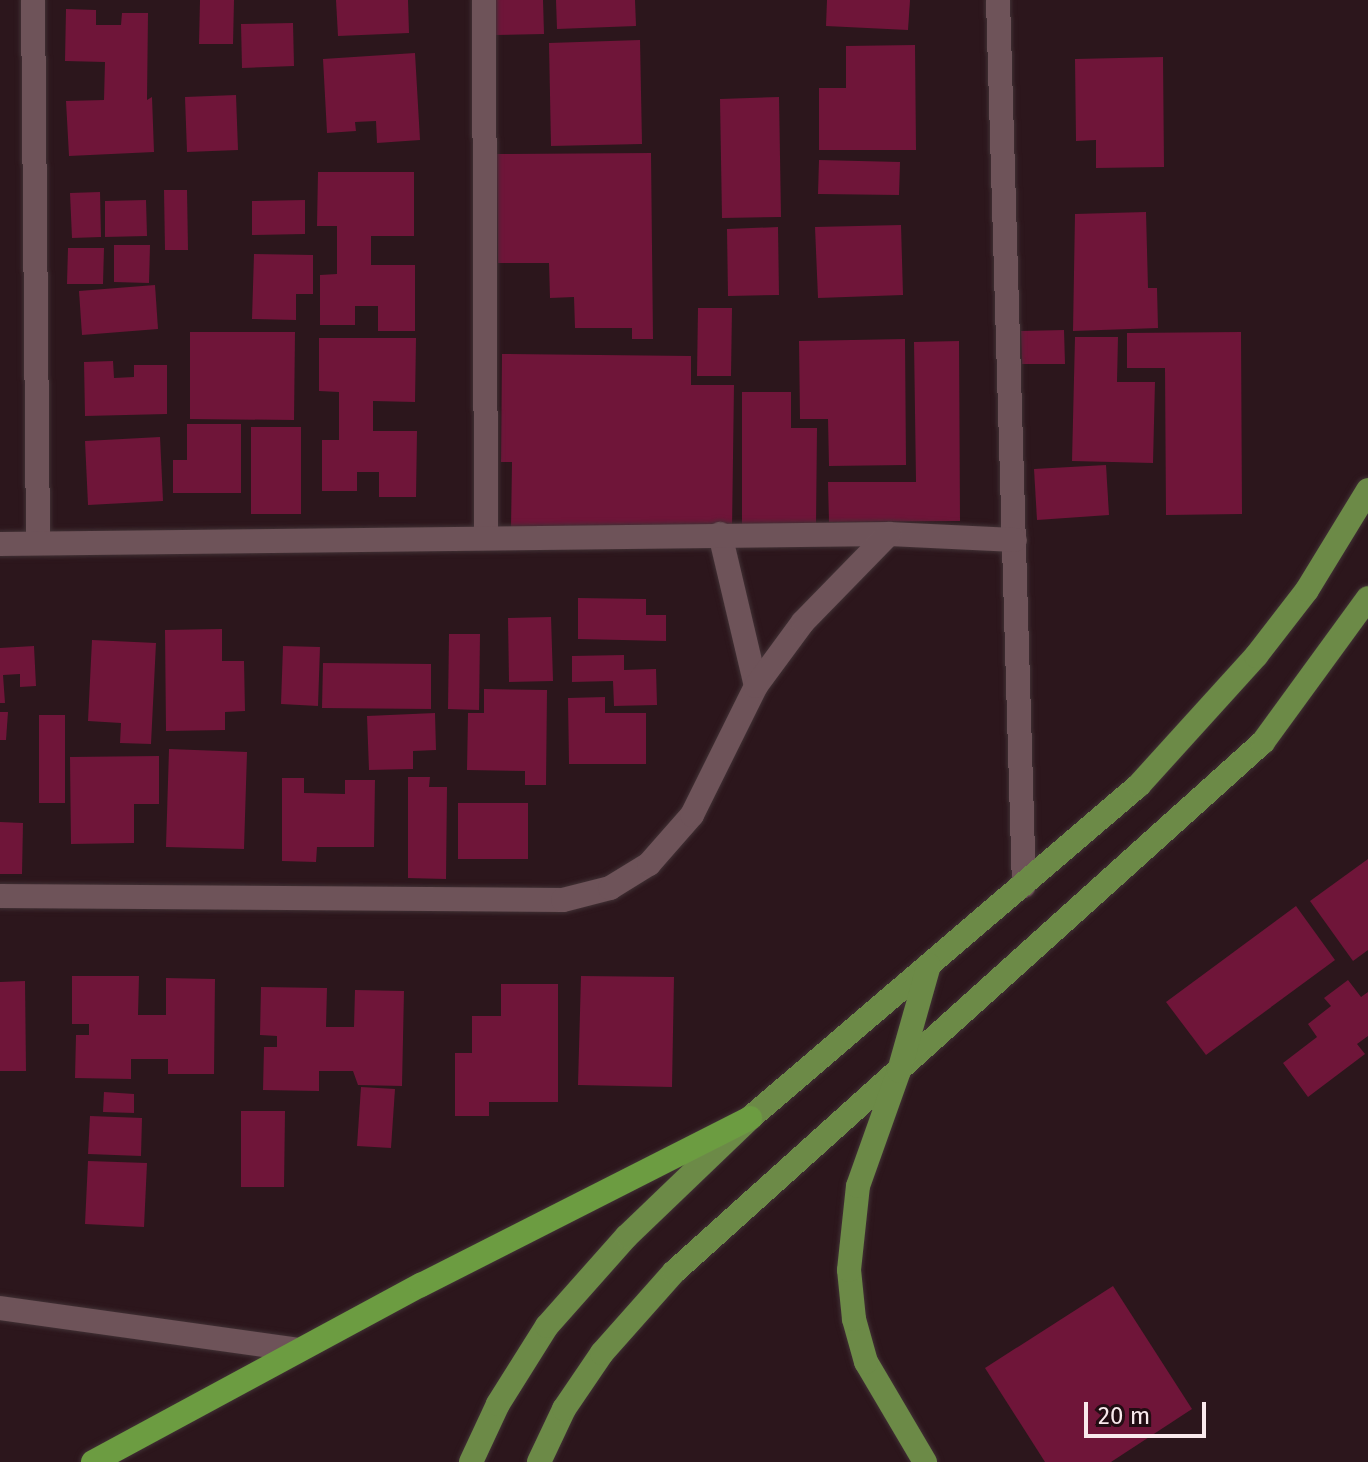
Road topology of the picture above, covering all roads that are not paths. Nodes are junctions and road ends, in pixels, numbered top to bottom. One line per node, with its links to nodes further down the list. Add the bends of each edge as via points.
1 (33, 0): 9 (street)
2 (484, 0): 7 (street)
3 (998, 0): 8 (street)
4 (1368, 490): 13 (main road, via 1307,590 1210,712 1139,785)
5 (720, 534): 6 (street); 7 (street); 12 (street)
6 (889, 534): 8 (street); 12 (street, via 803,622)
7 (486, 535): 9 (street)
8 (1015, 540): 13 (street)
9 (38, 542): 10 (street)
10 (0, 544)
11 (1368, 598): 16 (main road, via 1263,742)
12 (756, 686): 14 (street, via 692,815 649,864 610,888 563,900)
13 (1024, 886): 15 (main road)
14 (0, 896)
15 (929, 965): 16 (main road); 17 (main road)
16 (899, 1071): 22 (main road, via 785,1167 626,1322 564,1409); 23 (main road, via 858,1186 849,1270 866,1362)
17 (750, 1118): 19 (highway); 21 (main road, via 627,1236 547,1326 498,1404)
18 (0, 1308): 19 (street)
19 (299, 1350): 20 (highway)
20 (93, 1462)
21 (471, 1462)
22 (539, 1462)
23 (925, 1462)

